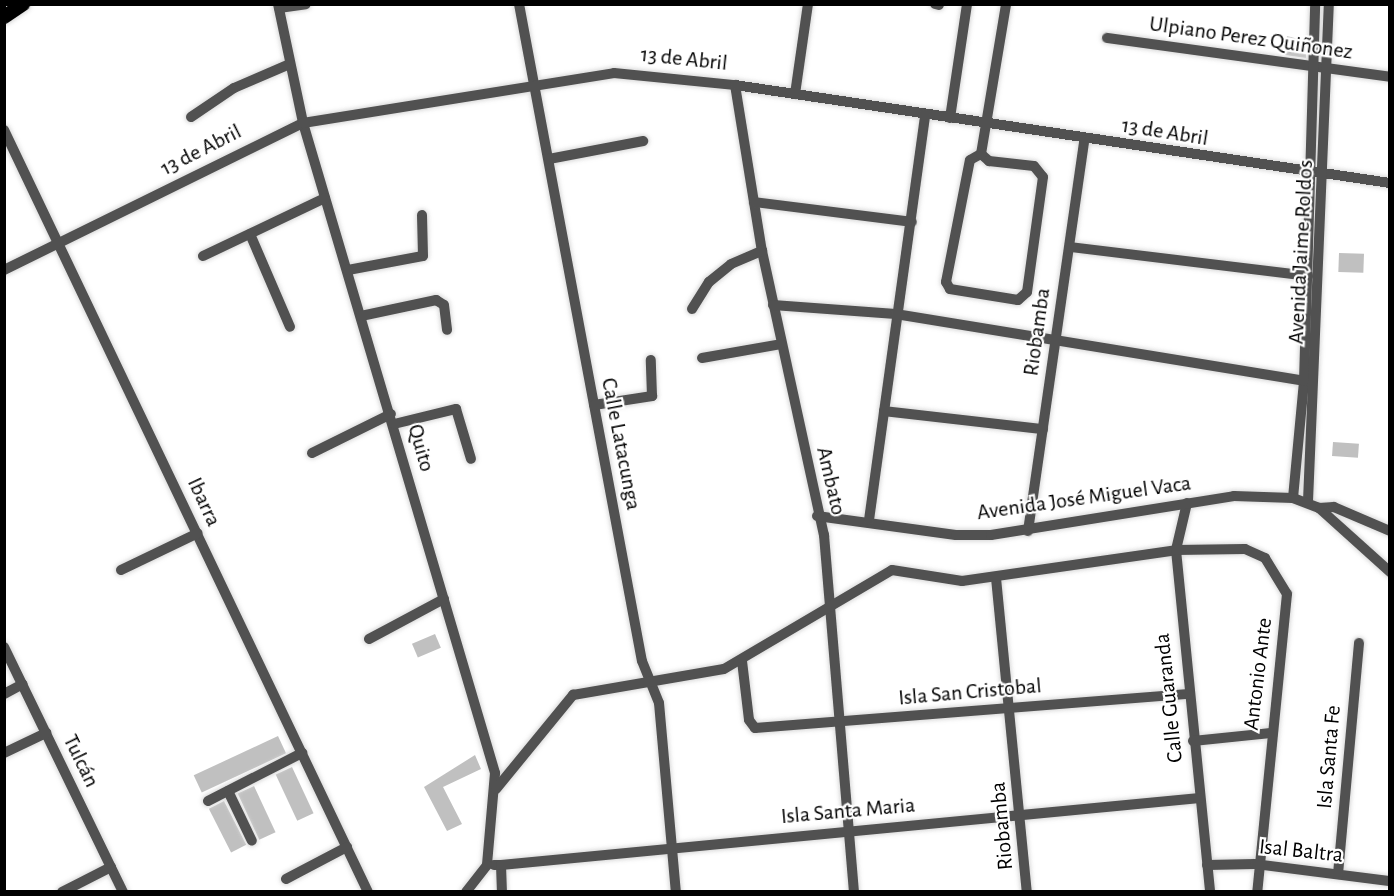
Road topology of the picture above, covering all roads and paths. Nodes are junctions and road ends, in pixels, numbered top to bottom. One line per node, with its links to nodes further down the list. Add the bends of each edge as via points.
1 (9, 4): 11 (main road)
2 (23, 4): 12 (main road)
3 (306, 4): 10 (street)
4 (519, 4): 19 (street, Calle Latacunga)
5 (808, 4): 20 (street)
6 (967, 4): 23 (street)
7 (1006, 4): 25 (street)
8 (1315, 4): 15 (street, Avenida Jaime Roldos)
9 (1329, 4): 16 (street, Avenida Jaime Roldos)
10 (278, 6): 14 (street, Quito)
11 (4, 8)
12 (4, 17)
13 (1107, 38): 15 (street, Ulpiano Perez Quiñonez)
14 (290, 64): 22 (street, via 234,88); 24 (street, Quito)
15 (1313, 65): 16 (street, Ulpiano Perez Quiñonez); 31 (street, Avenida Jaime Roldos)
16 (1328, 68): 17 (street, Ulpiano Perez Quiñonez); 32 (street, Avenida Jaime Roldos)
17 (1389, 77)
18 (735, 85): 19 (street, 13 de Abril, via 632,72); 20 (street, 13 de Abril); 35 (street, Ambato)
19 (532, 86): 24 (street, 13 de Abril); 30 (street, Calle Latacunga)
20 (795, 94): 21 (street, 13 de Abril)
21 (925, 114): 23 (street, 13 de Abril); 37 (street)
22 (191, 117)
23 (950, 118): 25 (street, 13 de Abril)
24 (303, 123): 34 (street, Quito); 39 (street, 13 de Abril)
25 (987, 124): 27 (street, 13 de Abril); 29 (street)
26 (4, 130): 39 (street, Ibarra)
27 (1084, 140): 31 (street, 13 de Abril); 40 (street, Riobamba)
28 (643, 141): 30 (street)
29 (981, 154): 29 (street, via 989,160 1034,166 1043,177 1027,292 1018,300 950,289 946,282 970,160)
30 (549, 159): 57 (street, Calle Latacunga)
31 (1310, 174): 32 (street, 13 de Abril); 45 (street, Avenida Jaime Roldos)
32 (1325, 174): 33 (street, 13 de Abril); 64 (street, Avenida Jaime Roldos)
33 (1389, 183)
34 (325, 198): 38 (street); 44 (street, Quito)
35 (754, 202): 37 (street); 41 (street, Ambato)
36 (422, 215): 44 (street, via 423,256)
37 (912, 222): 48 (street)
38 (250, 234): 42 (street); 50 (street)
39 (59, 243): 43 (street, 13 de Abril); 71 (street, Ibarra)
40 (1070, 247): 45 (street); 52 (street, Riobamba)
41 (762, 251): 46 (street, Ambato); 47 (street, via 731,264 709,282)
42 (202, 256)
43 (4, 270)
44 (348, 270): 49 (street, Quito)
45 (1308, 276): 56 (street, Avenida Jaime Roldos)
46 (773, 305): 48 (street); 53 (street, Ambato)
47 (692, 309)
48 (896, 314): 52 (street); 58 (street)
49 (361, 316): 51 (street, via 436,300 444,305); 59 (street, Quito)
50 (290, 327)
51 (447, 330)
52 (1055, 343): 56 (street); 60 (street, Riobamba)
53 (782, 344): 54 (street); 67 (street, Ambato)
54 (702, 358)
55 (651, 360): 57 (street, via 652,396)
56 (1304, 381): 63 (street, Avenida Jaime Roldos)
57 (594, 405): 82 (street, Calle Latacunga, via 642,662)
58 (884, 411): 60 (street); 68 (street)
59 (392, 419): 61 (street); 62 (street, via 456,409); 76 (street, Quito)
60 (1043, 429): 69 (street, Riobamba)
61 (312, 453)
62 (471, 459)
63 (1293, 498): 64 (street, Avenida José Miguel Vaca); 65 (street, Avenida José Miguel Vaca, via 1234,496)
64 (1308, 501): 66 (street, Avenida José Miguel Vaca)
65 (1187, 503): 69 (street, Avenida José Miguel Vaca); 72 (street, Calle Guaranda)
66 (1319, 508): 70 (street, Avenida José Miguel Vaca, via 1334,507); 74 (street, Avenida José Miguel Vaca)
67 (817, 516): 68 (street, Avenida José Miguel Vaca); 77 (street, Ambato, via 826,556)
68 (869, 520): 69 (street, Avenida José Miguel Vaca, via 956,535)
69 (1028, 531)
70 (1389, 531)
71 (198, 533): 73 (street); 92 (street, Ibarra)
72 (1176, 550): 75 (street, Antonio Ante); 85 (street, Calle Guaranda); 89 (street, Antonio Ante, via 1245,549 1265,558 1279,575 1287,594)
73 (121, 570)
74 (1389, 572)
75 (996, 578): 77 (street, Antonio Ante, via 962,581 892,570); 86 (street, Riobamba)
76 (444, 599): 78 (street); 93 (street, Quito)
77 (827, 605): 81 (street, Antonio Ante); 87 (street, Ambato)
78 (369, 639)
79 (1359, 643): 107 (street, Isla Santa Fe)
80 (4, 647): 83 (street, Tulcán)
81 (742, 660): 82 (street, Antonio Ante, via 724,669); 87 (street, Isla San Cristobal, via 749,720 755,728)
82 (651, 680): 93 (street, Antonio Ante, via 573,695); 101 (street, Calle Latacunga, via 659,703)
83 (23, 684): 84 (street); 88 (street, Tulcán)
84 (4, 694)
85 (1189, 694): 86 (street, Isla San Cristobal); 90 (street, Calle Guaranda)
86 (1012, 707): 87 (street, Isla San Cristobal); 97 (street, Riobamba)
87 (838, 723): 98 (street, Ambato)
88 (46, 733): 91 (street); 106 (street, Tulcán)
89 (1271, 733): 90 (street); 102 (street, Antonio Ante)
90 (1193, 741): 95 (street, Calle Guaranda)
91 (4, 753)
92 (302, 753): 94 (street); 100 (street, Ibarra)
93 (496, 789): 103 (street, Quito)
94 (228, 791): 96 (street); 99 (street)
95 (1200, 798): 97 (street, Isla Santa Maria); 105 (street, Calle Guaranda)
96 (208, 801)
97 (1019, 817): 98 (street, Isla Santa Maria); 117 (street, Riobamba)
98 (848, 830): 101 (street, Isla Santa Maria); 116 (street, Ambato)
99 (252, 841)
100 (347, 847): 108 (street); 112 (street, Ibarra)
101 (671, 847): 104 (street, Isla Santa Maria); 115 (street, Calle Latacunga)
102 (1256, 864): 105 (street, Isal Baltra); 107 (street, Isal Baltra); 119 (street, Antonio Ante)
103 (488, 865): 104 (street); 113 (street)
104 (501, 865): 114 (street)
105 (1207, 865): 118 (street, Calle Guaranda)
106 (111, 867): 110 (street); 111 (street, Tulcán)
107 (1338, 874): 109 (street, Isal Baltra)
108 (286, 879)
109 (1389, 881)
110 (62, 891)
111 (123, 891)
112 (368, 891)
113 (466, 891)
114 (502, 891)
115 (676, 891)
116 (854, 891)
117 (1027, 891)
118 (1210, 891)
119 (1257, 891)

